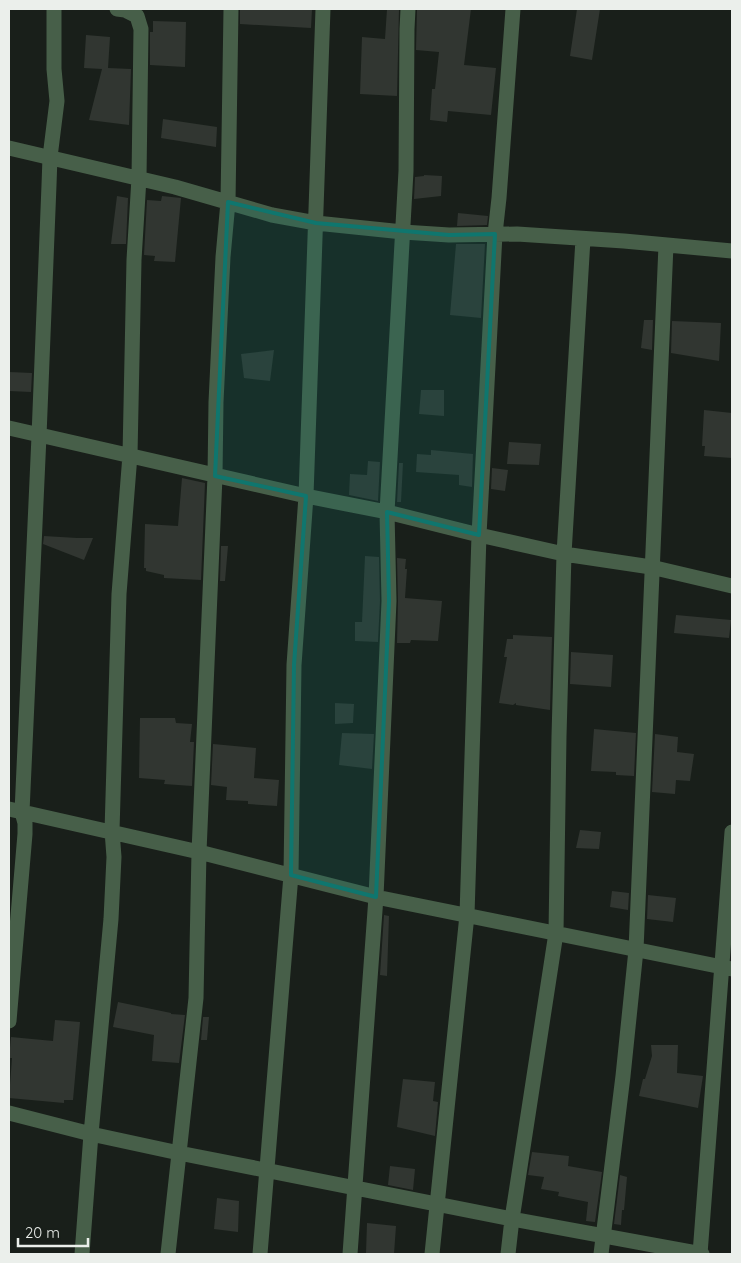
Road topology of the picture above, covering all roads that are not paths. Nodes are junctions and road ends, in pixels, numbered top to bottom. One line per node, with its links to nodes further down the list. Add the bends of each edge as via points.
1 (54, 9): 8 (street, via 54,70 58,101)
2 (117, 9): 9 (street, via 137,16 141,29)
3 (231, 9): 10 (street)
4 (323, 9): 11 (street)
5 (408, 9): 12 (street)
6 (513, 9): 13 (street)
7 (9, 148): 8 (street)
8 (50, 157): 9 (street); 18 (street)
9 (139, 178): 10 (street); 19 (street)
10 (228, 202): 11 (street); 20 (street, via 219,329)
11 (316, 223): 12 (street); 21 (street)
12 (403, 232): 13 (street); 22 (street)
13 (495, 234): 14 (street); 23 (street)
14 (583, 239): 15 (street); 24 (street)
15 (666, 245): 16 (street); 25 (street)
16 (732, 252)
17 (9, 428): 18 (street)
18 (39, 436): 19 (street); 27 (street)
19 (130, 454): 20 (street); 28 (street, via 119,594)
20 (215, 476): 21 (street); 30 (street)
21 (306, 496): 22 (street); 31 (street, via 294,665)
22 (387, 512): 23 (street); 32 (street, via 389,601)
23 (480, 535): 24 (street); 33 (street)
24 (564, 554): 25 (street); 34 (street)
25 (651, 567): 26 (street); 35 (street)
26 (732, 586)
27 (16, 810): 28 (street); 37 (street, via 25,823 26,834)
28 (112, 831): 30 (street); 39 (street, via 111,919)
29 (732, 832): 36 (street)
30 (199, 852): 31 (street); 40 (street, via 196,998)
31 (291, 875): 32 (street); 41 (street)
32 (376, 897): 33 (street); 42 (street)
33 (467, 915): 34 (street); 43 (street)
34 (556, 933): 35 (street); 44 (street)
35 (636, 950): 36 (street); 45 (street)
36 (727, 968): 53 (street)
37 (9, 1021)
38 (9, 1113): 39 (street)
39 (91, 1134): 40 (street); 46 (street)
40 (179, 1152): 41 (street); 47 (street)
41 (268, 1170): 42 (street); 48 (street)
42 (355, 1188): 43 (street); 49 (street)
43 (438, 1204): 44 (street); 50 (street)
44 (512, 1219): 45 (street); 51 (street)
45 (603, 1235): 52 (street); 53 (street)
46 (82, 1254)
47 (168, 1254)
48 (260, 1254)
49 (350, 1254)
50 (432, 1254)
51 (508, 1254)
52 (601, 1254)
53 (700, 1254)

